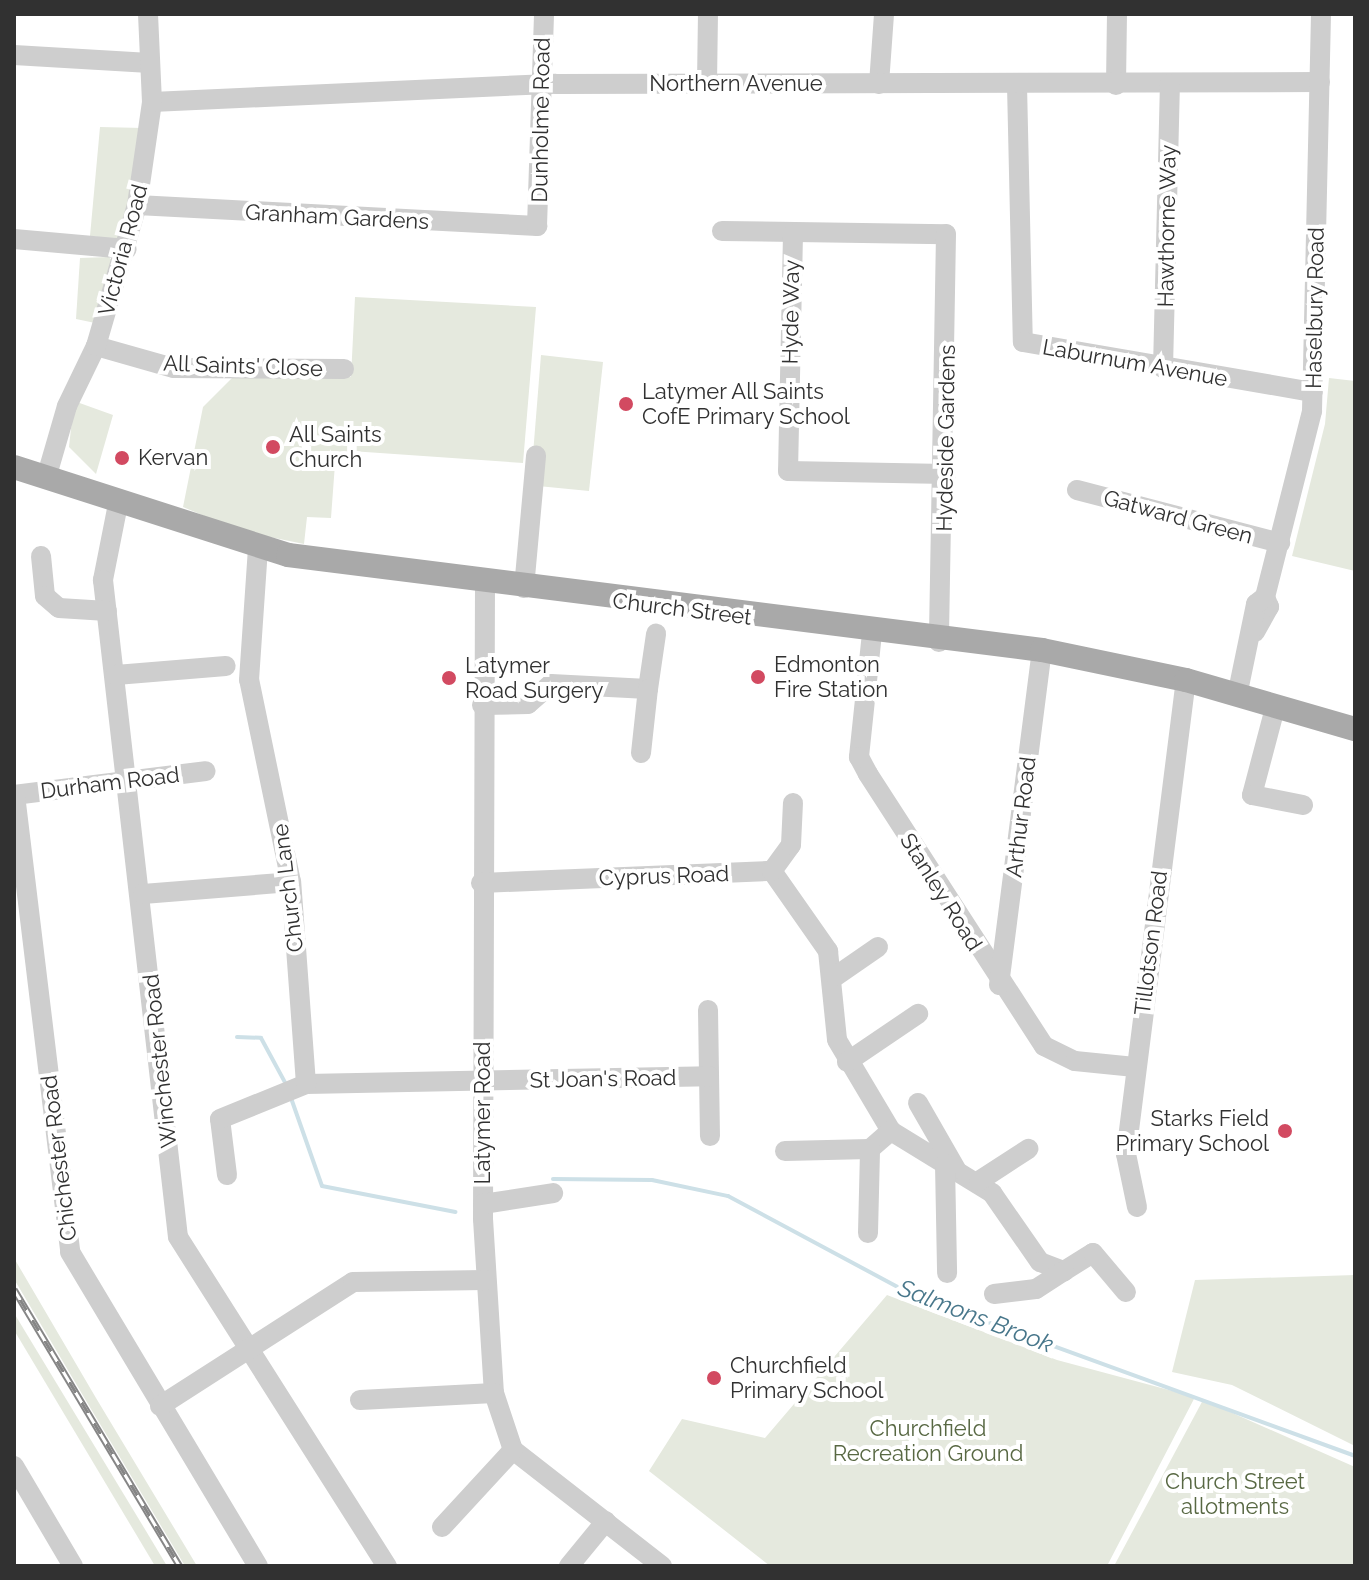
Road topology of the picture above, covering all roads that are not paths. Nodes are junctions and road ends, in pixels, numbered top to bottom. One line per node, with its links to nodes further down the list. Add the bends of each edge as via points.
1 (148, 14): 8 (street, Victoria Road)
2 (544, 14): 13 (street, Dunholme Road)
3 (708, 14): 10 (street)
4 (884, 14): 11 (street)
5 (1117, 14): 15 (street)
6 (1321, 14): 9 (street, Haselbury Road)
7 (14, 55): 8 (street)
8 (150, 63): 16 (street, Victoria Road)
9 (1320, 82): 12 (street, Northern Avenue); 26 (street, Haselbury Road)
10 (707, 84): 11 (street, Northern Avenue); 13 (street, Northern Avenue)
11 (879, 84): 14 (street, Northern Avenue)
12 (1170, 84): 15 (street, Northern Avenue); 24 (street, Hawthorne Way)
13 (542, 85): 16 (street, Northern Avenue); 18 (street, Dunholme Road)
14 (1017, 85): 15 (street, Northern Avenue); 24 (street, Laburnum Avenue, via 1023,342)
15 (1116, 85)
16 (152, 102): 17 (street, Victoria Road)
17 (137, 205): 18 (street, Granham Gardens); 22 (street, Victoria Road)
18 (537, 226)
19 (722, 231): 20 (street)
20 (793, 234): 29 (street, Hydeside Gardens, via 946,234); 29 (street, Hyde Way, via 788,471)
21 (14, 239): 22 (street)
22 (127, 249): 23 (street, Victoria Road)
23 (96, 346): 25 (street, All Saints' Close, via 174,368); 30 (street, Victoria Road, via 67,406)
24 (1163, 368): 26 (street, Laburnum Avenue)
25 (344, 369)
26 (1313, 392): 33 (street, Haselbury Road)
27 (536, 456): 37 (street)
28 (14, 467): 30 (main road, Church Street)
29 (946, 474): 41 (street, Hydeside Gardens)
30 (47, 475): 32 (main road, Church Street)
31 (1077, 490): 33 (street, Gatward Green)
32 (119, 499): 34 (main road, Church Street); 38 (street, Winchester Road, via 103,580)
33 (1280, 543): 47 (street, Haselbury Road, via 1265,597 1256,604 1255,632)
34 (258, 547): 36 (main road, Church Street); 58 (street, Church Lane, via 249,680)
35 (41, 556): 38 (street, via 45,596 59,608)
36 (485, 583): 37 (main road, Church Street); 48 (street, Latymer Road)
37 (524, 588): 39 (main road, Church Street)
38 (107, 611): 44 (street, Winchester Road)
39 (872, 633): 41 (main road, Church Street); 63 (street, Stanley Road, via 859,757)
40 (656, 634): 46 (street)
41 (939, 642): 42 (main road, Church Street)
42 (1042, 650): 45 (main road, Church Street); 63 (street, Arthur Road)
43 (226, 666): 44 (street)
44 (116, 675): 53 (street, Winchester Road)
45 (1186, 680): 47 (main road, Church Street); 67 (street, Tillotson Road)
46 (648, 689): 48 (street, via 551,684 528,704); 51 (street)
47 (1237, 696): 49 (main road, Church Street)
48 (482, 705): 59 (street, Latymer Road)
49 (1275, 708): 50 (main road, Church Street); 56 (street, via 1252,795)
50 (1355, 729)
51 (641, 753)
52 (206, 771): 53 (street, Durham Road)
53 (128, 781): 54 (street, Durham Road); 60 (street, Winchester Road)
54 (14, 795): 92 (street, Chichester Road, via 70,1252)
55 (793, 803): 57 (street, via 791,845)
56 (1303, 805)
57 (772, 871): 59 (street, Cyprus Road); 62 (street, via 828,951)
58 (291, 882): 60 (street); 70 (street, Church Lane)
59 (481, 883): 69 (street, Latymer Road)
60 (143, 894): 89 (street, Winchester Road, via 178,1237)
61 (878, 947): 62 (street)
62 (836, 976): 66 (street, via 837,1040)
63 (999, 985): 67 (street, Stanley Road, via 1055,1056)
64 (708, 1010): 68 (street)
65 (918, 1014): 66 (street)
66 (847, 1062): 72 (street)
67 (1135, 1067): 82 (street, Tillotson Road, via 1126,1154)
68 (709, 1076): 69 (street, St Joan's Road); 73 (street)
69 (482, 1082): 70 (street, St Joan's Road); 81 (street, Latymer Road)
70 (295, 1089): 78 (street, via 220,1119)
71 (918, 1103): 77 (street)
72 (891, 1131): 74 (street); 77 (street)
73 (710, 1136)
74 (870, 1149): 76 (street); 83 (street)
75 (1028, 1149): 79 (street)
76 (785, 1151)
77 (951, 1166): 79 (street); 85 (street)
78 (227, 1175)
79 (979, 1181): 84 (street, via 1040,1262)
80 (552, 1198): 81 (street)
81 (483, 1204): 86 (street, Latymer Road)
82 (1137, 1207)
83 (868, 1233)
84 (1064, 1271): 87 (street, via 1093,1253); 88 (street, via 1036,1289)
85 (947, 1273)
86 (485, 1280): 89 (street, via 353,1282); 90 (street, Latymer Road)
87 (1126, 1292)
88 (994, 1294)
89 (246, 1349): 92 (street); 99 (street, Winchester Road)
90 (494, 1393): 91 (street); 93 (street, Latymer Road)
91 (360, 1400)
92 (160, 1406): 98 (street, Chichester Road)
93 (513, 1450): 95 (street); 96 (street)
94 (14, 1466): 97 (street)
95 (606, 1521): 100 (street); 101 (street)
96 (442, 1527)
97 (73, 1566)
98 (258, 1566)
99 (387, 1566)
100 (569, 1566)
101 (662, 1566)

